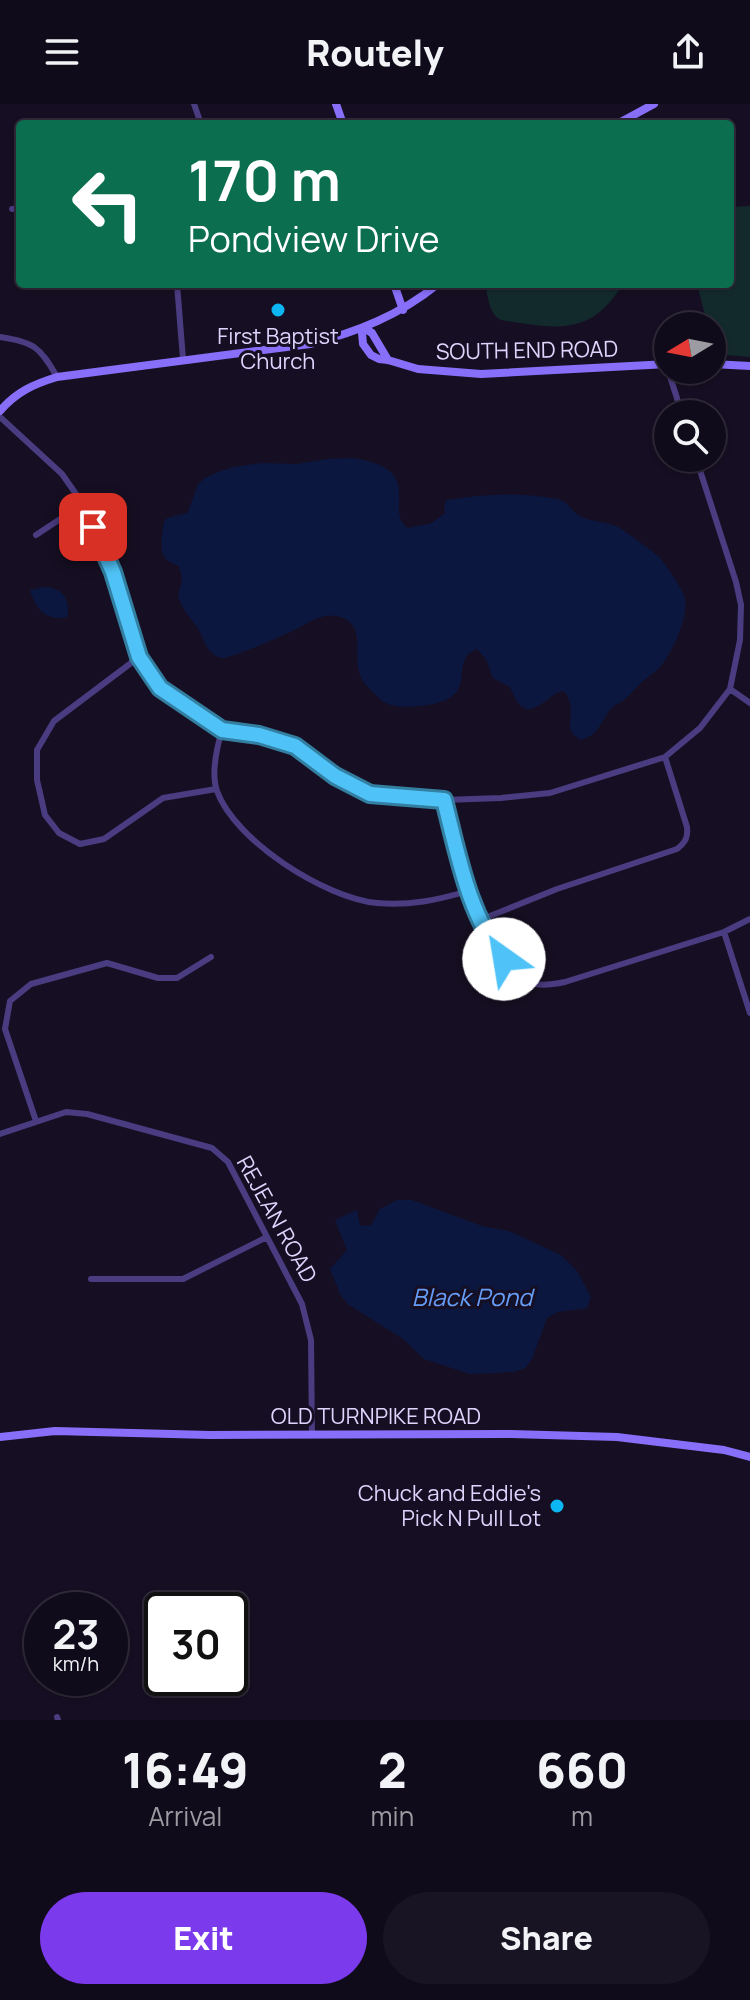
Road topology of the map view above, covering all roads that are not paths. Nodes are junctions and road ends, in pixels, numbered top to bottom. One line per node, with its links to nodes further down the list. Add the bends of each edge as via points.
1 (654, 104): 2 (main road)
2 (624, 120)
3 (177, 288): 9 (street)
4 (395, 288): 6 (main road)
5 (433, 288): 6 (main road)
6 (403, 310): 7 (main road)
7 (364, 328): 9 (main road, via 310,344); 12 (main road, SOUTH END ROAD, via 388,360 418,369 481,374)
8 (0, 337): 13 (street, via 27,342 45,355)
9 (183, 359): 13 (main road)
10 (726, 365): 11 (main road)
11 (750, 366)
12 (654, 368)
13 (57, 377): 14 (main road, via 33,384)
14 (0, 411)
15 (0, 417): 17 (street, via 62,474)
16 (701, 472): 20 (street, via 741,605)
17 (83, 504): 18 (street); 19 (street, via 113,572)
18 (36, 535)
19 (139, 657): 22 (street, via 160,688); 24 (street, via 54,721 37,750 45,815 59,833 80,844 104,839 163,798)
20 (730, 689): 21 (street); 23 (street, via 700,728)
21 (750, 703)
22 (222, 730): 24 (street); 25 (street, via 295,746 370,794)
23 (665, 757): 25 (street, via 550,793); 28 (street, via 687,827 683,844)
24 (216, 789): 26 (street, via 233,819 266,849 311,881 346,896 408,904)
25 (444, 800): 26 (street)
26 (468, 891): 28 (street)
27 (750, 919): 29 (street)
28 (480, 920): 29 (street, via 515,973 551,985)
29 (724, 932): 31 (street)
30 (211, 957): 32 (street, via 177,978 107,963 31,984 10,1001 5,1029)
31 (750, 1013)
32 (36, 1121): 33 (street, REJEAN ROAD); 34 (street, REJEAN ROAD, via 66,1112 87,1114 212,1148 228,1162)
33 (0, 1134)
34 (267, 1237): 35 (street, via 183,1279); 36 (street, REJEAN ROAD, via 302,1304 311,1340)
35 (91, 1279)
36 (312, 1435): 37 (main road, OLD TURNPIKE ROAD, via 55,1431); 38 (main road, OLD TURNPIKE ROAD, via 617,1437)
37 (0, 1437)
38 (750, 1457)

